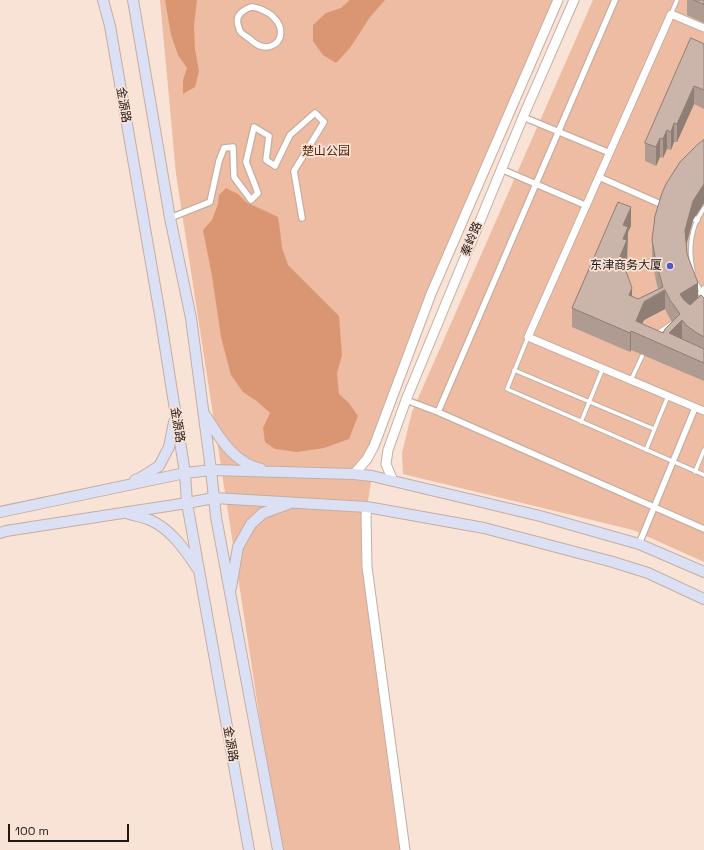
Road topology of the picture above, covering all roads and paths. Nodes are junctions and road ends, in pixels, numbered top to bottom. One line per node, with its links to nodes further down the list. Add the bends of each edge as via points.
1 (103, 0): 40 (main road, 金源路, via 160,315)
2 (133, 0): 20 (main road)
3 (558, 0): 50 (street, 秦岭路, via 431,294 374,446)
4 (574, 0): 10 (street, 秦岭路)
5 (615, 0): 11 (street)
6 (677, 0): 7 (lane)
7 (671, 14): 9 (street); 12 (street)
8 (237, 22): 8 (street, via 240,31 255,44 265,47 272,46 281,35 276,19 256,7 243,10)
9 (704, 28)
10 (523, 117): 11 (street); 13 (street, 秦岭路)
11 (559, 132): 12 (street); 15 (street)
12 (610, 153): 14 (street)
13 (501, 169): 15 (street); 34 (street, 秦岭路)
14 (599, 177): 16 (street); 17 (street)
15 (535, 185): 16 (street); 39 (street)
16 (587, 206): 27 (street)
17 (669, 208)
18 (704, 208): 22 (lane)
19 (683, 214): 22 (street)
20 (170, 218): 21 (street, via 210,202 224,148 233,147 234,177 251,200 258,193 246,162 254,127 269,136 266,160 275,166 290,135 315,113 324,122 294,171); 37 (main road, via 191,318)
21 (302, 218)
22 (697, 220): 23 (lane, via 691,240)
23 (694, 276)
24 (696, 283): 25 (lane)
25 (703, 293)
26 (677, 320): 28 (lane)
27 (528, 337): 30 (street); 31 (lane)
28 (653, 337)
29 (645, 348): 32 (lane)
30 (603, 368): 32 (street); 35 (lane)
31 (514, 370): 35 (lane); 41 (lane, via 507,390)
32 (631, 380): 33 (street)
33 (668, 396): 36 (street); 42 (lane)
34 (406, 400): 39 (street); 52 (street, 秦岭路, via 388,450 386,464)
35 (589, 402): 41 (lane); 42 (lane)
36 (695, 408): 38 (street); 45 (street)
37 (203, 411): 46 (main road); 47 (main road, via 224,444 234,454)
38 (704, 411)
39 (438, 412): 58 (street)
40 (175, 414): 49 (main road, 金源路); 53 (main road, via 169,447 159,466 140,478)
41 (581, 422): 43 (lane)
42 (654, 430): 43 (lane)
43 (646, 450): 45 (lane)
44 (704, 450): 48 (lane)
45 (673, 462): 48 (lane); 58 (street)
46 (211, 470): 47 (main road); 49 (main road); 54 (main road)
47 (266, 472): 50 (main road)
48 (695, 472): 51 (lane)
49 (184, 473): 53 (main road); 55 (main road, 金源路)
50 (354, 474): 52 (main road)
51 (704, 475)
52 (393, 481): 63 (main road, via 540,516)
53 (114, 488): 59 (main road)
54 (214, 498): 55 (main road); 56 (main road); 66 (main road)
55 (187, 503): 60 (main road); 64 (main road, 金源路)
56 (291, 503): 57 (main road); 66 (main road, via 263,513 251,524 238,547)
57 (367, 507): 67 (main road, via 484,528 613,562 648,573); 70 (street, via 367,567)
58 (654, 508): 61 (street); 63 (street)
59 (0, 512)
60 (125, 513): 62 (main road); 64 (main road, via 150,520 162,527 185,550)
61 (704, 529)
62 (0, 533)
63 (639, 544): 65 (main road)
64 (199, 571): 68 (main road, 金源路)
65 (704, 572)
66 (230, 594): 69 (main road)
67 (704, 599)
68 (249, 850)
69 (278, 850)
70 (405, 850)

